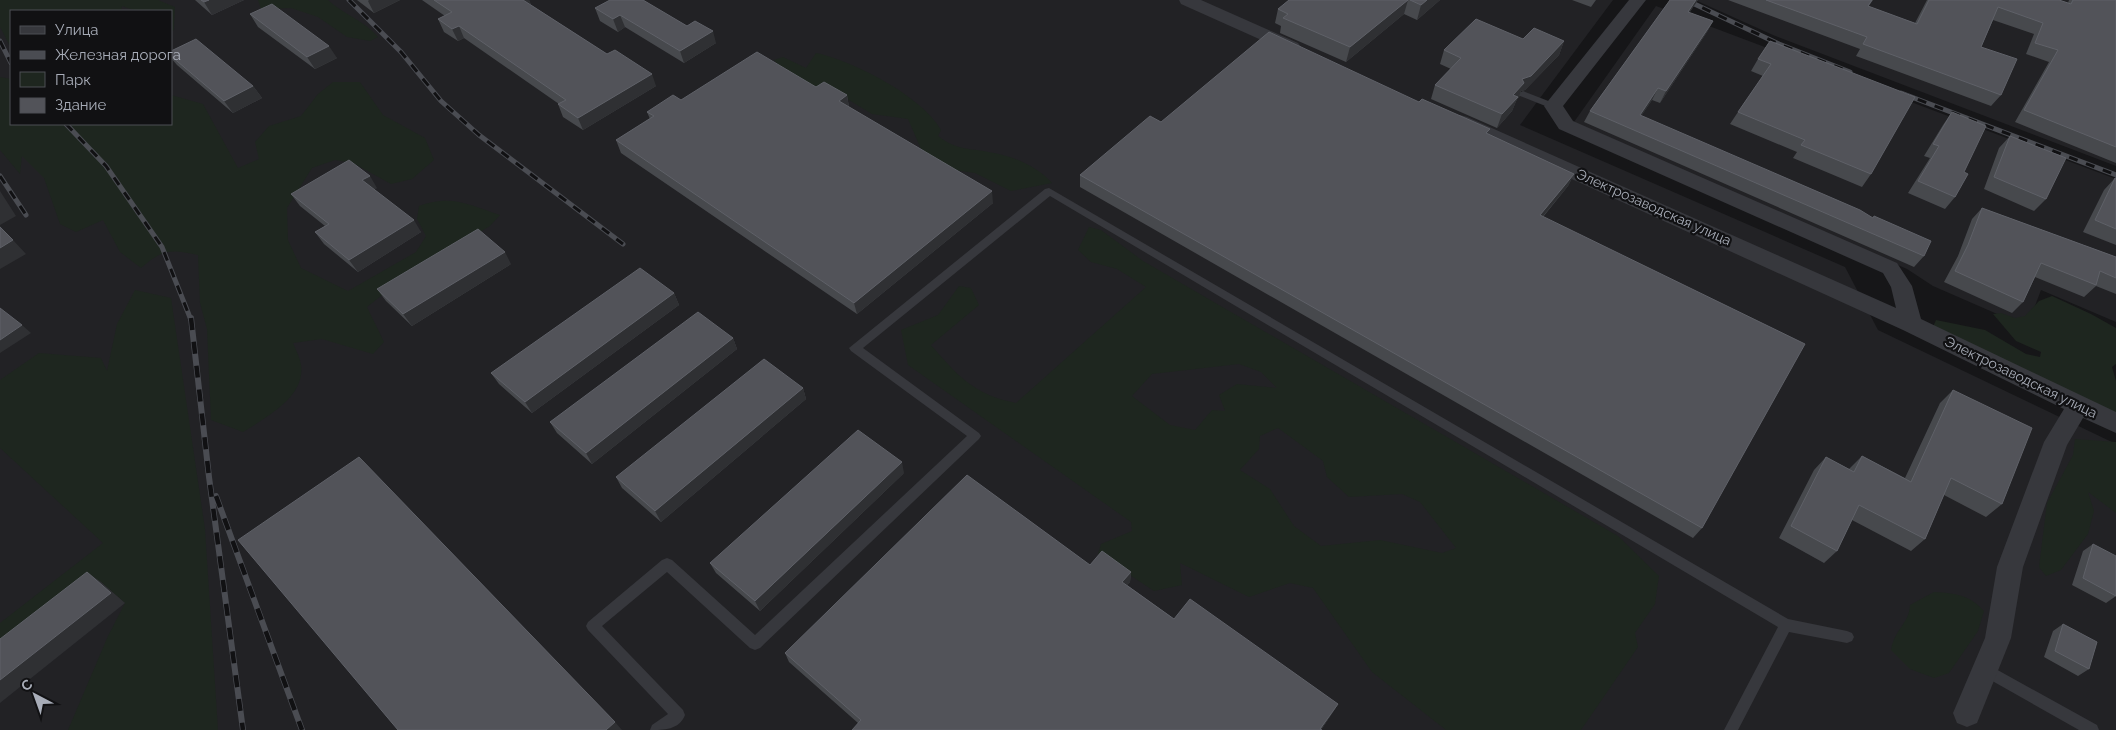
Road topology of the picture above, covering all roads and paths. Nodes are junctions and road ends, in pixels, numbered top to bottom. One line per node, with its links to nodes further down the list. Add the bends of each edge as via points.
1 (1187, 0): 3 (street)
2 (1638, 0): 5 (street)
3 (1310, 55)
4 (1524, 94): 5 (lane)
5 (1553, 106): 7 (street, via 1566,126 1890,268 1901,286)
6 (1446, 115): 7 (street, Электрозаводская улица)
7 (1911, 324): 8 (street, Электрозаводская улица)
8 (2079, 405): 9 (street, Электрозаводская улица); 12 (street, via 2056,442 2010,567 1998,638)
9 (2116, 423)
10 (1786, 625): 11 (lane); 14 (lane, via 1049,191 855,348 975,436 755,644 668,564 593,626 678,714); 15 (lane)
11 (1847, 637)
12 (1985, 669): 13 (street); 16 (lane)
13 (1967, 713)
14 (657, 730)
15 (1731, 730)
16 (2092, 730)

